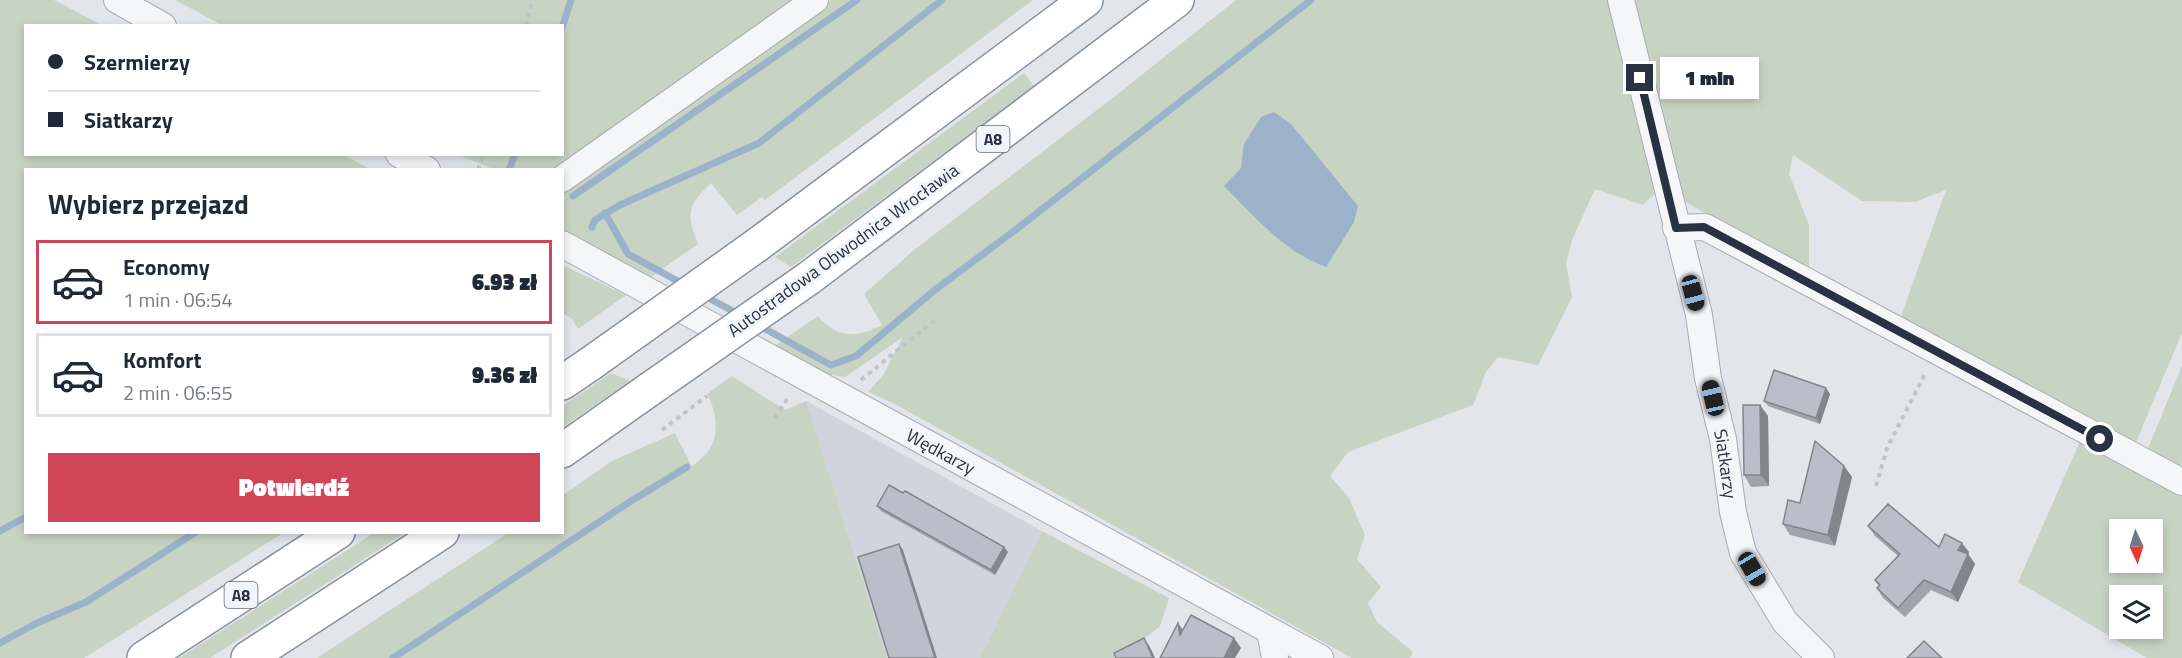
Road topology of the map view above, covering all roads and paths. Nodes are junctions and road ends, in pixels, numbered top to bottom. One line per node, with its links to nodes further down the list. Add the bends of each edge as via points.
1 (117, 0): 7 (street)
2 (532, 0): 8 (path)
3 (815, 0): 11 (street)
4 (1086, 0): 16 (highway, bridge, via 757,245)
5 (1177, 0): 20 (highway, Autostradowa Obwodnica Wrocławia / A8, bridge, via 809,278)
6 (1621, 0): 12 (street, Siatkarzy)
7 (160, 24)
8 (526, 24)
9 (402, 156): 10 (street)
10 (424, 168)
11 (564, 178)
12 (1676, 228): 15 (street, via 1704,227); 30 (street, Siatkarzy, via 1699,315 1743,553 1785,622)
13 (564, 245): 18 (street, Wędkarzy)
14 (937, 318): 18 (path, via 862,379)
15 (1936, 352): 21 (street); 22 (path, via 1887,448)
16 (564, 382)
17 (707, 396): 19 (path)
18 (848, 400): 25 (street, Wędkarzy)
19 (662, 430)
20 (564, 450)
21 (2182, 482)
22 (1876, 486)
23 (335, 534): 26 (highway, A8)
24 (439, 534): 27 (highway)
25 (1270, 631): 28 (street); 29 (street, Wędkarzy)
26 (144, 658)
27 (248, 658)
28 (1275, 658)
29 (1320, 658)
30 (1821, 658)

